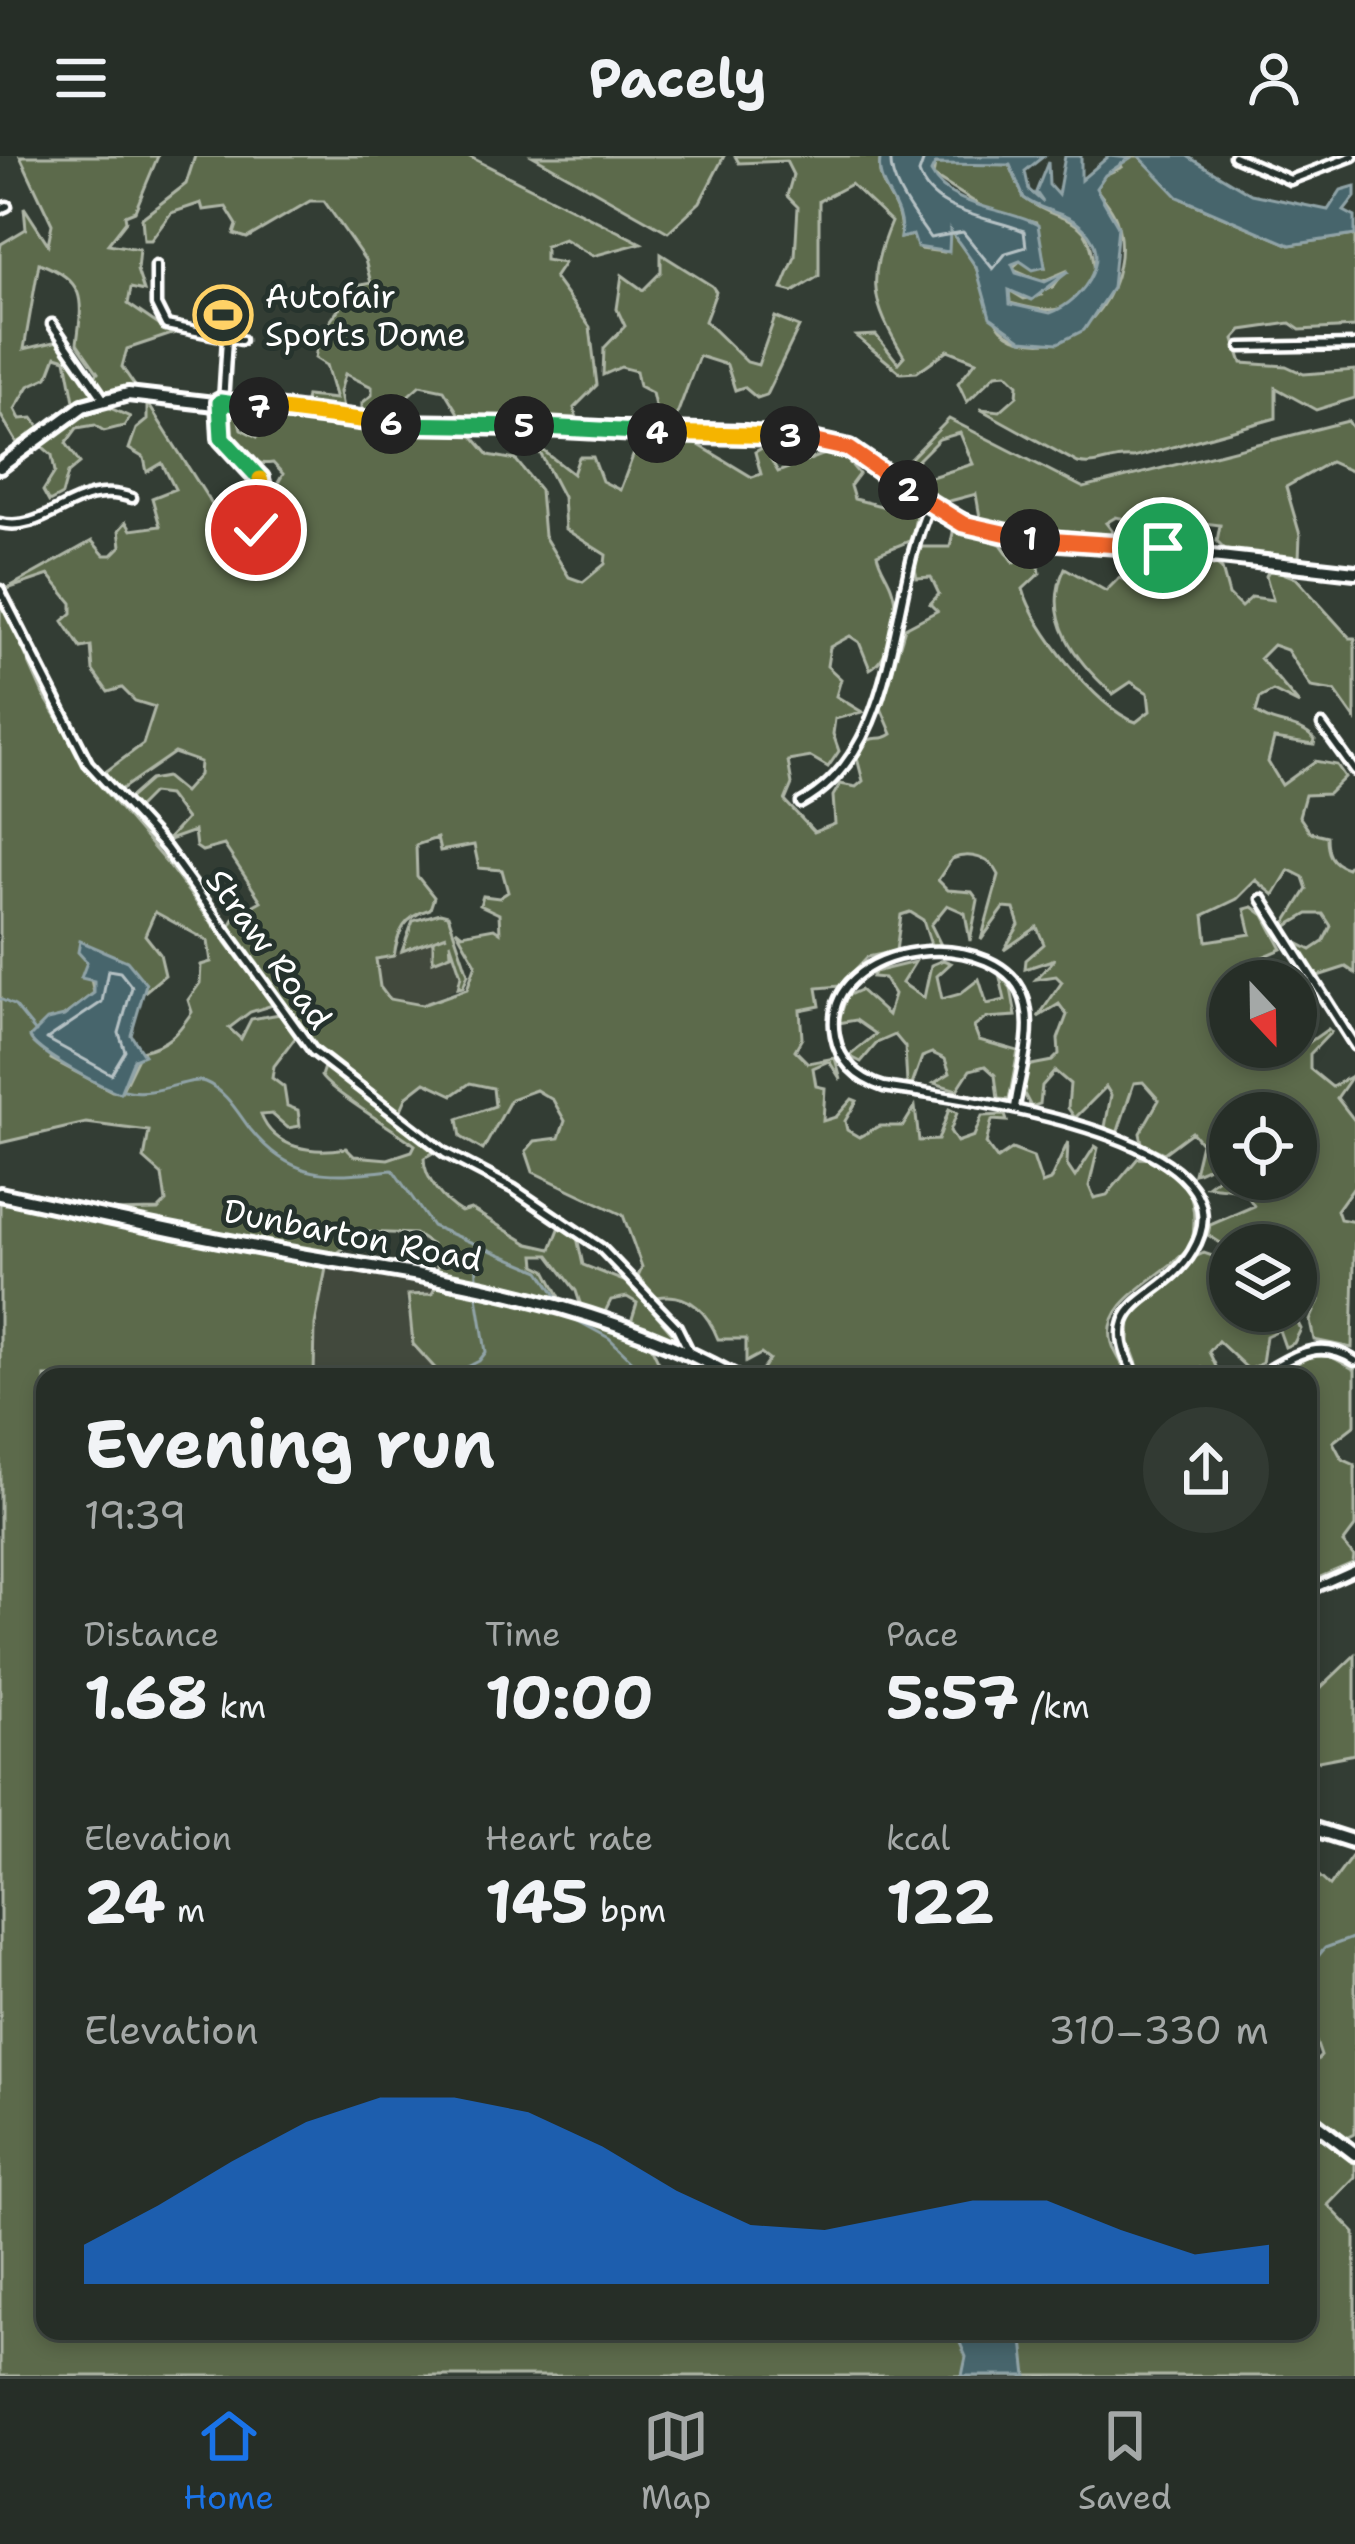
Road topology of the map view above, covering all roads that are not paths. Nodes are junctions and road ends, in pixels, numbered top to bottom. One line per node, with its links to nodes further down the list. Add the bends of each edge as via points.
1 (1234, 156): 2 (street, via 1295,180)
2 (1353, 156)
3 (156, 266): 5 (street, via 157,309 166,325)
4 (52, 324): 9 (street)
5 (227, 339): 6 (street); 10 (street)
6 (242, 340)
7 (1355, 345): 8 (street)
8 (1241, 347)
9 (107, 397): 10 (main road); 11 (main road, via 70,414)
10 (220, 402): 13 (main road, via 389,424 798,437 859,454); 15 (street, via 222,438 263,487)
11 (0, 467)
12 (132, 498): 14 (street, via 98,491 26,523)
13 (929, 506): 16 (main road, via 1018,538); 20 (street, via 880,695 832,780)
14 (0, 523)
15 (254, 527)
16 (1355, 572)
17 (0, 590): 25 (street, Straw Road, via 88,763 166,848 313,1051 445,1153 601,1248 676,1327)
18 (1322, 724): 19 (street)
19 (1355, 771)
20 (801, 803)
21 (1262, 899): 22 (street)
22 (1355, 1046)
23 (1015, 1108): 23 (street, via 859,1076 835,1034 847,983 888,958 969,953 1000,965 1028,1012); 28 (street, via 1169,1162 1196,1191 1201,1225 1192,1252 1124,1322 1122,1347)
24 (0, 1195): 25 (main road, Dunbarton Road, via 412,1270 561,1306)
25 (689, 1352): 27 (main road, Dunbarton Road)
26 (1355, 1361): 29 (street, via 1311,1349)
27 (718, 1368)
28 (1132, 1368)
29 (1274, 1368)
30 (1355, 1570): 31 (street)
31 (1317, 1587)
32 (1317, 1831): 33 (main road)
33 (1355, 1842)
34 (1317, 2124): 35 (main road)
35 (1352, 2147)

